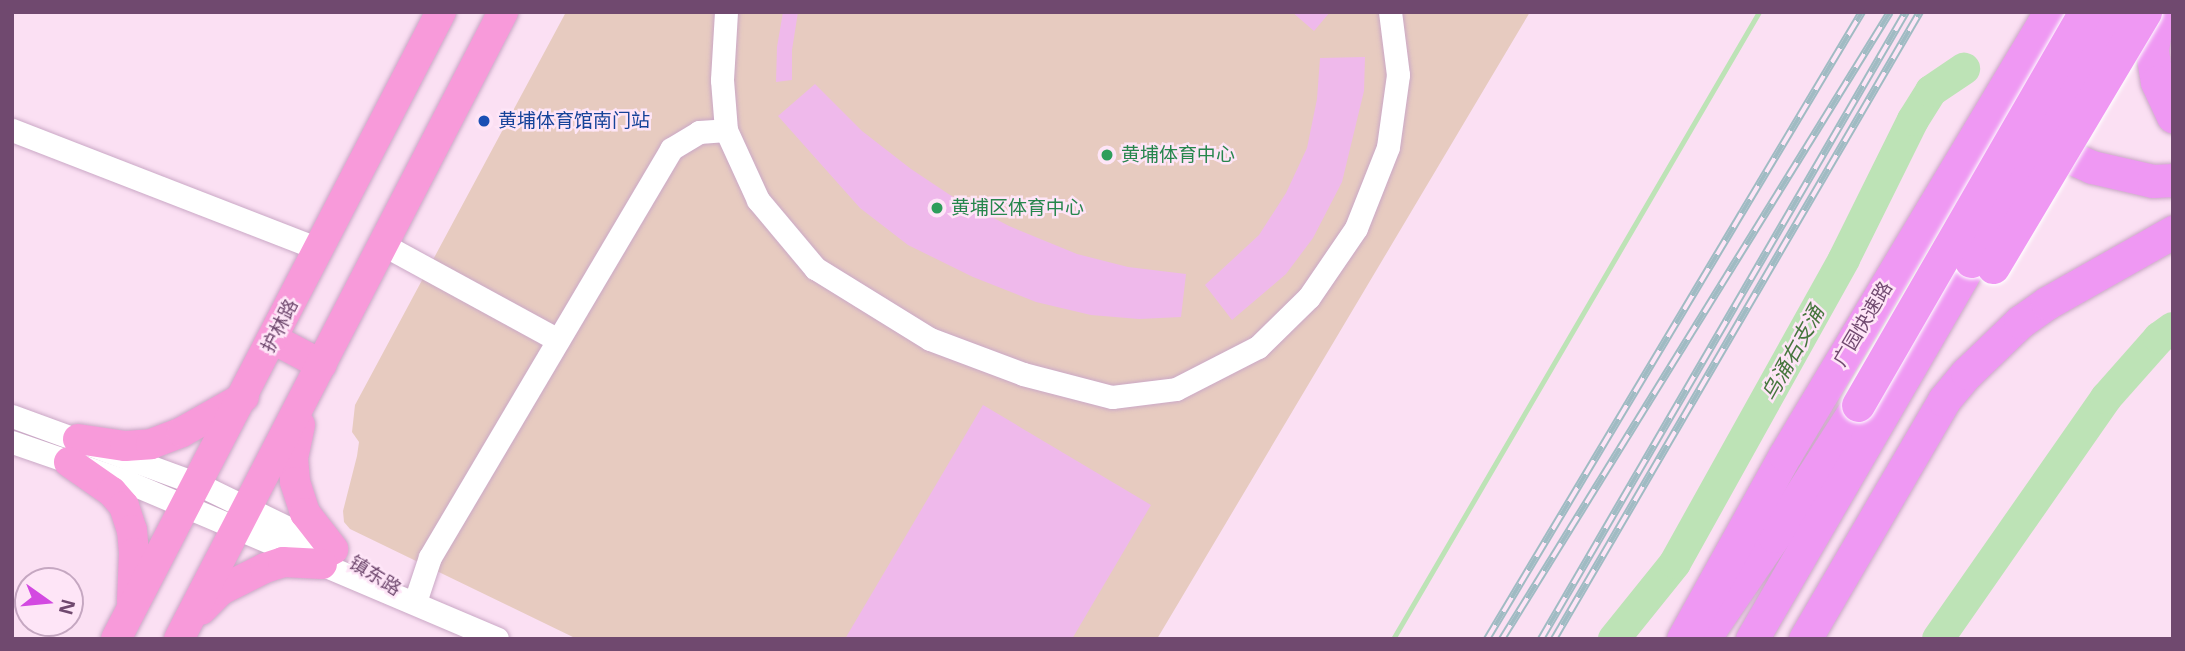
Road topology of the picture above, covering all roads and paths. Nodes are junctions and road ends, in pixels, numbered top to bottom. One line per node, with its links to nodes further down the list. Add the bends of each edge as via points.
1 (441, 12): 16 (main road, 护林路)
2 (503, 12): 15 (main road)
3 (726, 12): 12 (street, via 722,80)
4 (1390, 12): 12 (street, via 1398,75 1388,148 1356,228 1309,297 1258,348 1176,389 1112,397 1023,374 930,339 815,268 758,200)
5 (2050, 12): 13 (highway, bridge, via 2032,82 2033,108 2041,129 2065,155 2092,167 2132,178); 34 (highway, 广园快速路, via 1785,454)
6 (2085, 12): 35 (highway, bridge, via 1858,405)
7 (2117, 12): 17 (highway, bridge)
8 (2146, 12): 17 (highway, bridge)
9 (2158, 12): 10 (highway, via 2152,51 2157,82)
10 (2173, 117)
11 (12, 130): 16 (street)
12 (726, 130): 19 (street, via 699,132 671,149)
13 (2173, 180)
14 (2173, 232): 37 (highway, via 2047,303 1967,373 1944,400)
15 (384, 244): 19 (street); 20 (main road)
16 (319, 249): 18 (main road, 护林路)
17 (1982, 264): 36 (highway, via 1920,348)
18 (273, 340): 20 (main road); 22 (main road, 护林路)
19 (558, 340): 29 (street, via 430,557)
20 (322, 365): 21 (main road)
21 (308, 393): 27 (main road); 28 (main road, via 293,458 295,482)
22 (244, 397): 25 (main road, via 151,444); 26 (main road, 护林路)
23 (12, 416): 25 (street, 镇东路)
24 (12, 442): 25 (street, 镇东路)
25 (74, 450): 26 (street, 镇东路); 30 (main road, via 124,506 134,553)
26 (192, 495): 27 (street, 镇东路); 30 (main road, 护林路)
27 (242, 517): 28 (street, 镇东路); 31 (main road)
28 (327, 557): 29 (street, 镇东路); 31 (main road, via 283,562 241,577 222,590)
29 (415, 601): 33 (street, 镇东路)
30 (132, 608): 32 (main road, 护林路)
31 (183, 632)
32 (116, 639)
33 (497, 639)
34 (1683, 639)
35 (1703, 639)
36 (1752, 639)
37 (1805, 639)

